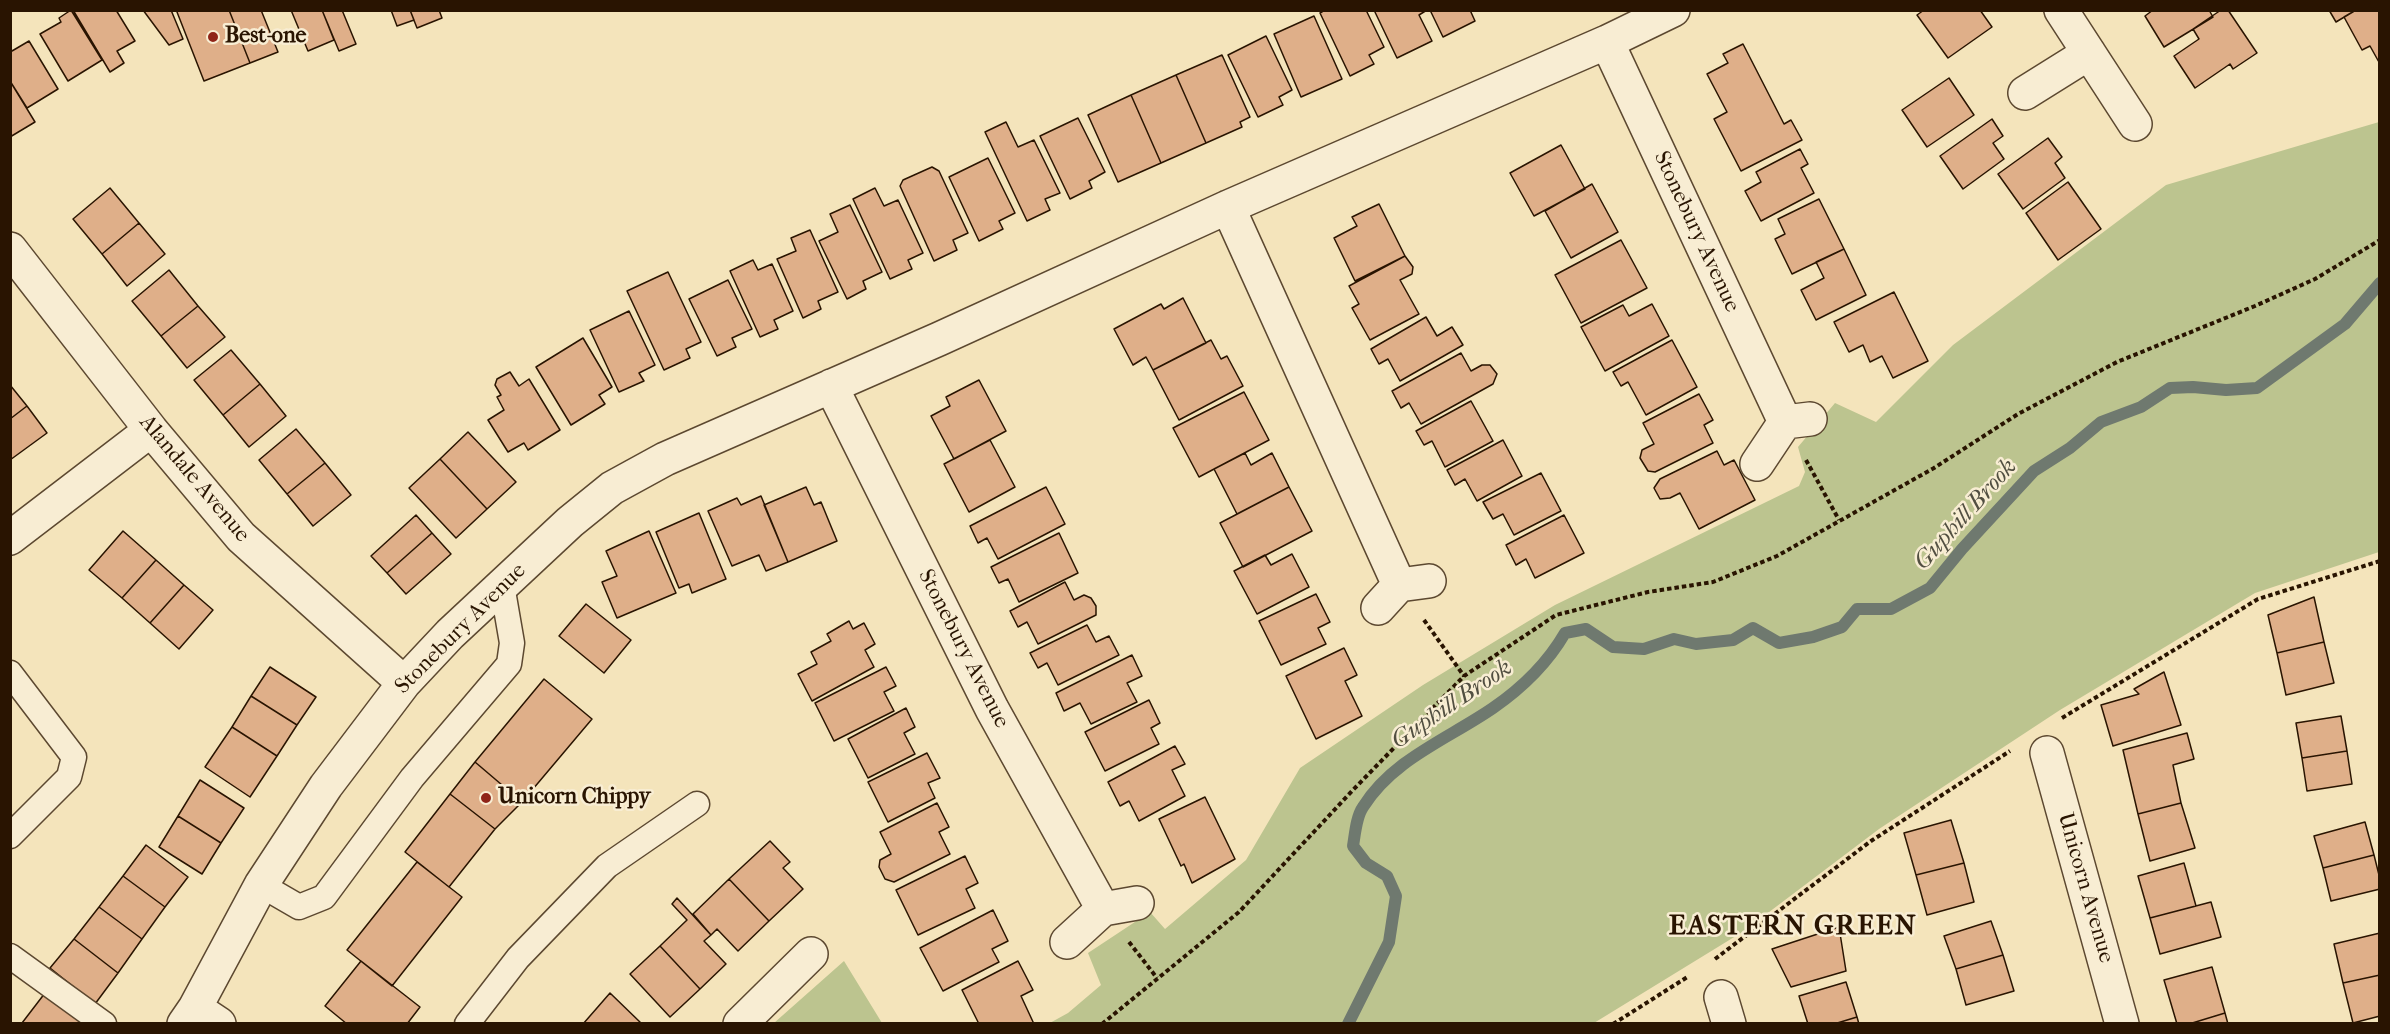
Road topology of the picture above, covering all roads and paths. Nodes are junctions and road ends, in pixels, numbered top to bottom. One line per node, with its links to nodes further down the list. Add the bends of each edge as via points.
1 (1673, 10): 3 (street, Stonebury Avenue)
2 (2061, 10): 4 (street)
3 (1607, 42): 7 (street, Stonebury Avenue); 11 (street, Stonebury Avenue)
4 (2089, 53): 5 (street); 6 (street)
5 (2025, 93)
6 (2135, 124)
7 (1228, 207): 10 (street, Stonebury Avenue); 18 (street)
8 (2379, 240): 14 (path, via 2315,279 2117,362 2018,414 1934,468)
9 (10, 249): 12 (street, Alandale Avenue)
10 (831, 386): 17 (street, Stonebury Avenue, via 665,459 612,488); 28 (street, Stonebury Avenue, via 992,710)
11 (1798, 421): 13 (street); 14 (path)
12 (152, 430): 15 (street); 21 (street, Alandale Avenue, via 241,537)
13 (1757, 464)
14 (1839, 520): 20 (path, via 1777,556 1713,582 1648,592 1556,615)
15 (10, 537)
16 (2379, 561): 22 (path, via 2258,599)
17 (502, 585): 21 (street, Stonebury Avenue); 26 (lane, via 512,643 509,664 412,778 324,897 299,908)
18 (1402, 591): 20 (path)
19 (10, 673): 25 (lane, via 74,757 69,777)
20 (1464, 676): 38 (path, via 1239,912)
21 (404, 683): 26 (street, Stonebury Avenue, via 326,786)
22 (2059, 720)
23 (2033, 749): 32 (path, via 1870,841); 40 (street, Unicorn Avenue)
24 (697, 804): 36 (lane, via 607,866 518,958)
25 (10, 836)
26 (261, 885): 34 (street, Stonebury Avenue)
27 (1137, 903): 28 (street)
28 (1103, 909): 29 (street)
29 (1066, 942)
30 (811, 954): 37 (street)
31 (10, 956): 35 (lane)
32 (1711, 963)
33 (1691, 975): 39 (path)
34 (199, 1018)
35 (104, 1023)
36 (467, 1023)
37 (740, 1023)
38 (1102, 1023)
39 (1613, 1023)
40 (2122, 1023)

